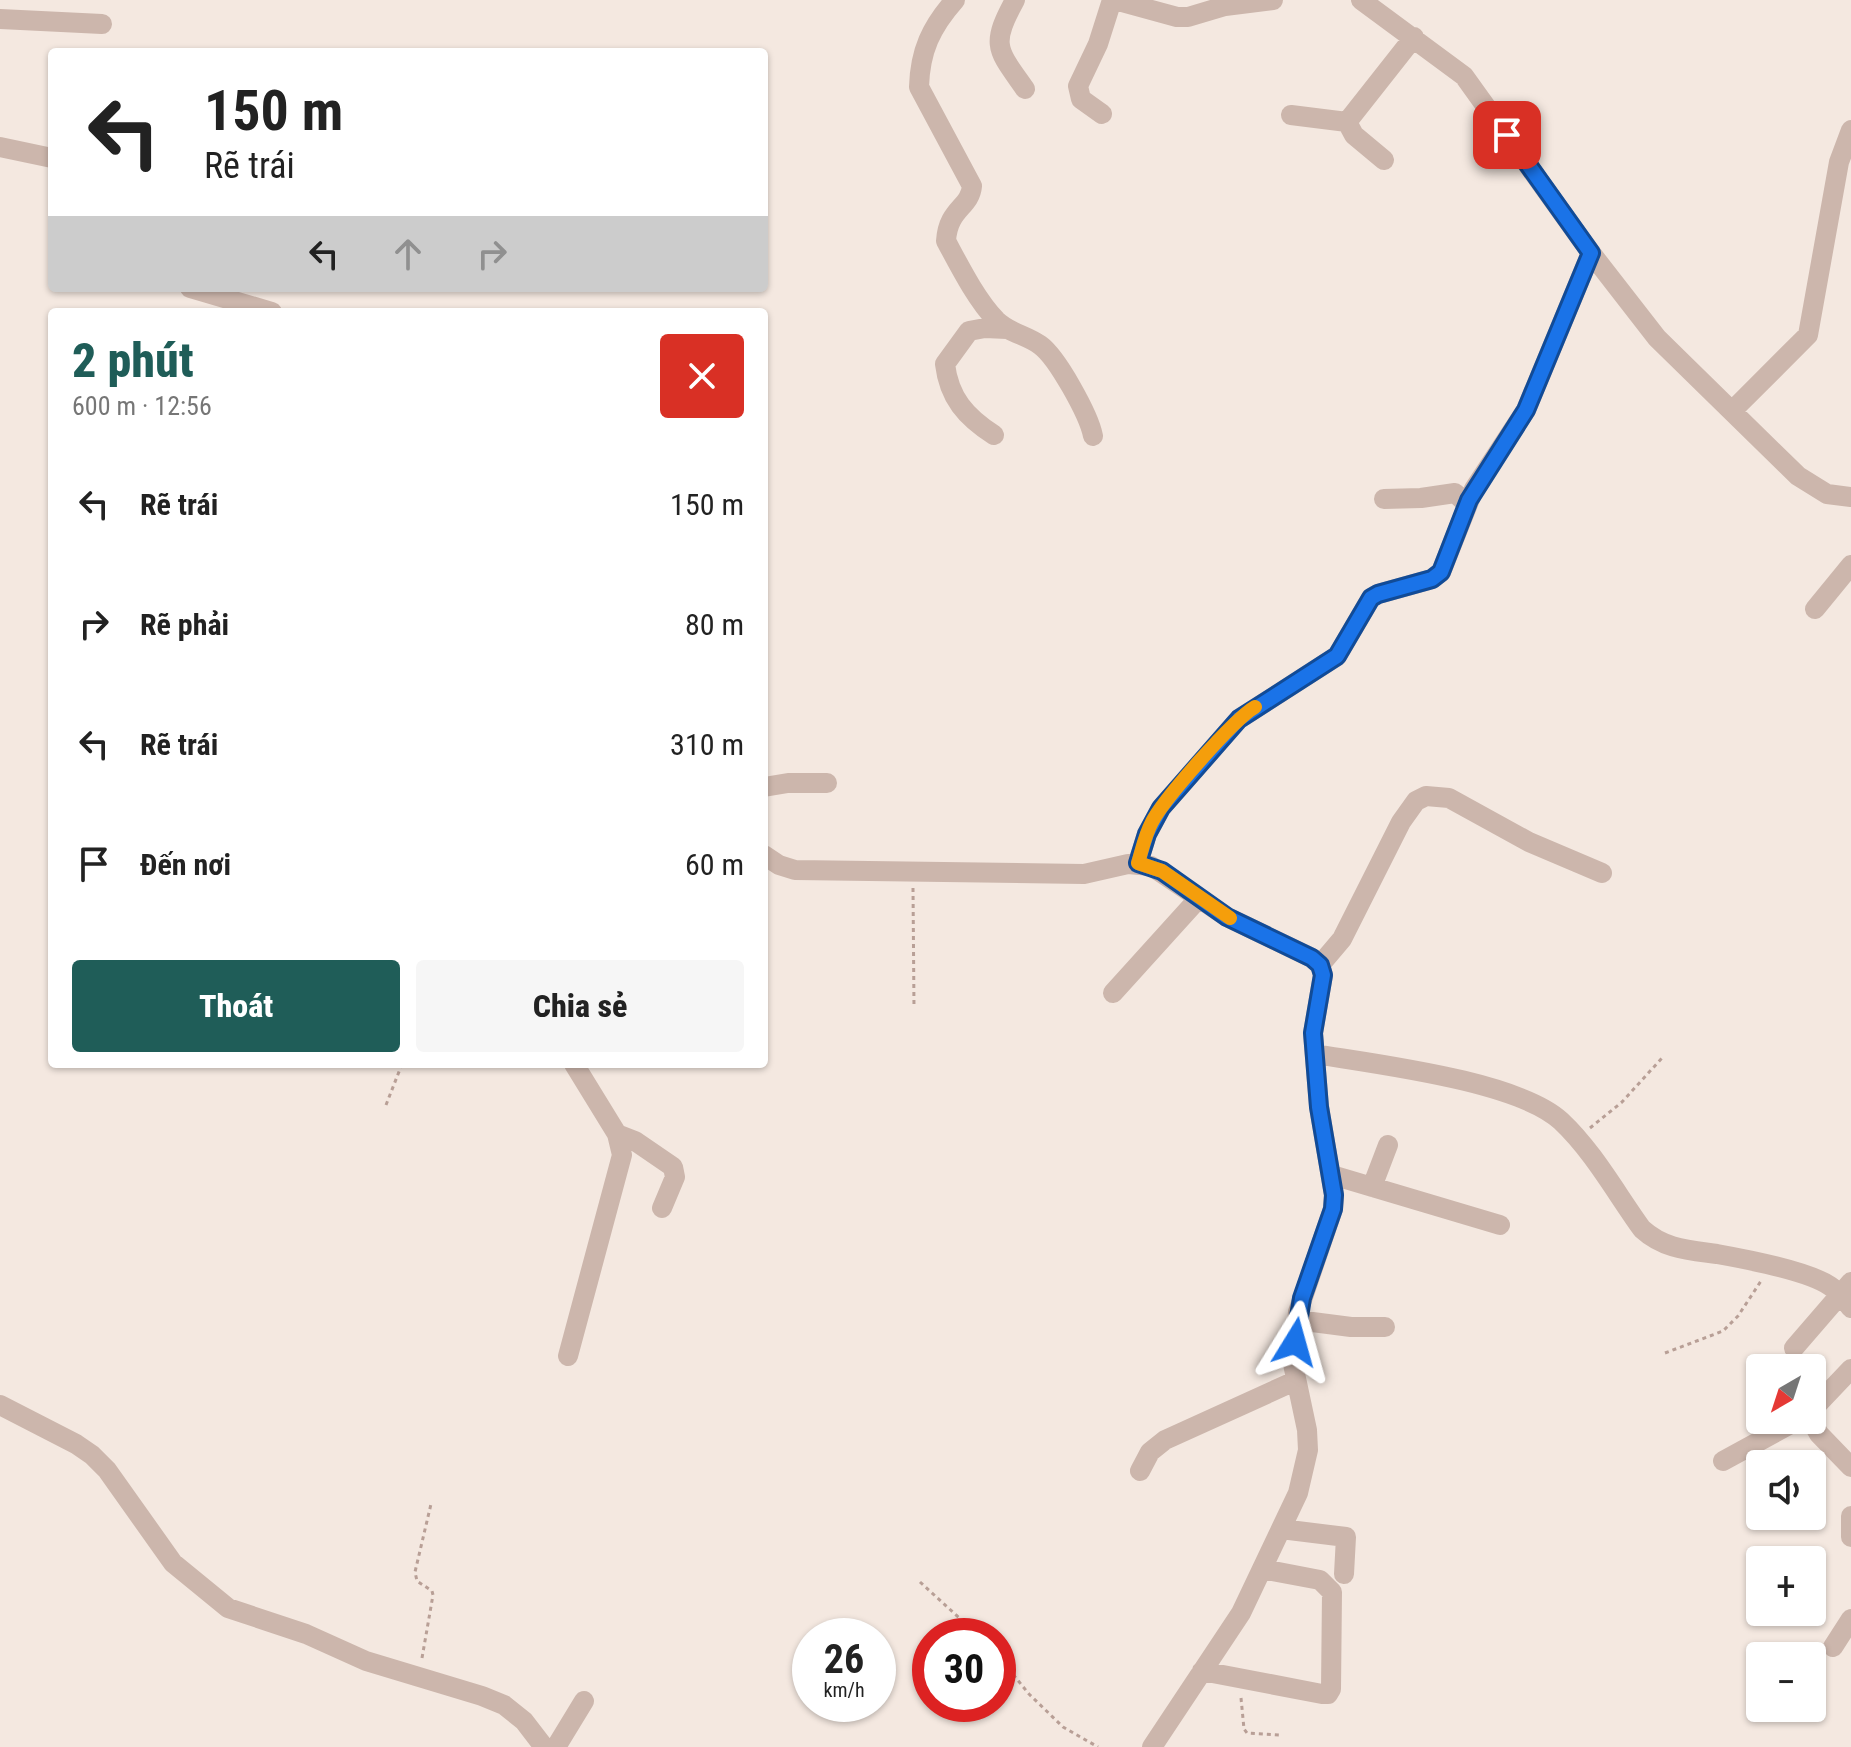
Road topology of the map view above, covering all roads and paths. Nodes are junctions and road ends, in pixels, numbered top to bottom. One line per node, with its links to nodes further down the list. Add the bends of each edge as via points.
1 (955, 0): 21 (street, via 937,20 922,51 919,87 972,186 947,226 946,241 990,313)
2 (1015, 0): 10 (street, via 998,41)
3 (1114, 0): 6 (street, via 1177,17 1199,15); 11 (street, via 1078,86 1081,99)
4 (1273, 0): 6 (street)
5 (1361, 0): 9 (street)
6 (1225, 3)
7 (0, 19): 8 (street)
8 (102, 24)
9 (1414, 37): 13 (street); 18 (street, via 1474,88)
10 (1025, 89)
11 (1102, 114)
12 (1291, 115): 13 (street)
13 (1347, 122): 17 (street, via 1354,135)
14 (1850, 136): 22 (street, via 1836,175 1808,335)
15 (0, 147): 16 (street)
16 (48, 157)
17 (1384, 160)
18 (1591, 253): 22 (street, via 1644,324); 27 (street, via 1526,410)
19 (204, 292): 20 (street)
20 (258, 308)
21 (1007, 329): 23 (street, via 969,331 945,364 957,403); 24 (street, via 1048,351)
22 (1732, 411): 25 (street, via 1812,487)
23 (994, 435)
24 (1093, 436)
25 (1851, 497)
26 (1384, 499): 27 (street, via 1455,493)
27 (1467, 504): 33 (street, via 1441,572 1371,598 1337,656 1239,719 1161,808)
28 (1851, 565): 29 (street)
29 (1815, 609)
30 (827, 783): 31 (street)
31 (768, 786)
32 (768, 858): 34 (street, via 795,870)
33 (1138, 863): 34 (street, via 1084,874); 36 (street, via 1162,871)
34 (913, 872): 39 (path)
35 (1602, 873): 37 (street, via 1529,842 1449,798 1426,796 1401,822 1342,939)
36 (1199, 898): 37 (street); 38 (street)
37 (1320, 965): 40 (street)
38 (1113, 993)
39 (914, 1008)
40 (1315, 1054): 46 (street, via 1520,1096 1541,1106); 48 (street)
41 (1662, 1058): 46 (path, via 1622,1102)
42 (400, 1068): 44 (path)
43 (576, 1068): 45 (street)
44 (386, 1105)
45 (617, 1134): 50 (street, via 673,1167 675,1177); 58 (street, via 622,1155)
46 (1575, 1137): 52 (street, via 1654,1239 1670,1247)
47 (1388, 1145): 49 (street)
48 (1332, 1175): 49 (street); 54 (street, via 1333,1209)
49 (1372, 1187): 51 (street)
50 (662, 1208)
51 (1500, 1225)
52 (1770, 1267): 53 (street, via 1811,1277); 57 (path, via 1723,1331)
53 (1848, 1295): 56 (street)
54 (1297, 1320): 55 (street); 60 (street)
55 (1385, 1327)
56 (1794, 1348)
57 (1665, 1353)
58 (568, 1356)
59 (1851, 1369): 61 (street)
60 (1295, 1381): 67 (street, via 1165,1440 1150,1452); 70 (street, via 1308,1450 1298,1493)
61 (1826, 1395)
62 (0, 1405): 79 (street, via 92,1455 173,1563 228,1608)
63 (1772, 1434): 65 (street)
64 (1819, 1434): 66 (street)
65 (1723, 1461)
66 (1851, 1467)
67 (1140, 1471)
68 (431, 1504): 79 (path, via 415,1572 433,1595)
69 (1851, 1516): 71 (street)
70 (1281, 1529): 72 (street); 73 (street, via 1346,1537)
71 (1851, 1537)
72 (1262, 1569): 78 (street, via 1241,1613); 81 (street, via 1320,1580 1332,1592 1331,1689 1322,1694)
73 (1344, 1574)
74 (920, 1582): 75 (path)
75 (959, 1618)
76 (1851, 1619): 77 (street)
77 (1833, 1647)
78 (1202, 1671): 81 (street); 87 (street)
79 (419, 1677): 84 (street, via 504,1705)
80 (1016, 1678): 86 (path, via 1063,1727)
81 (1240, 1679): 83 (path, via 1244,1729)
82 (584, 1701): 85 (street)
83 (1279, 1735)
84 (544, 1747)
85 (556, 1747)
86 (1098, 1747)
87 (1152, 1747)

